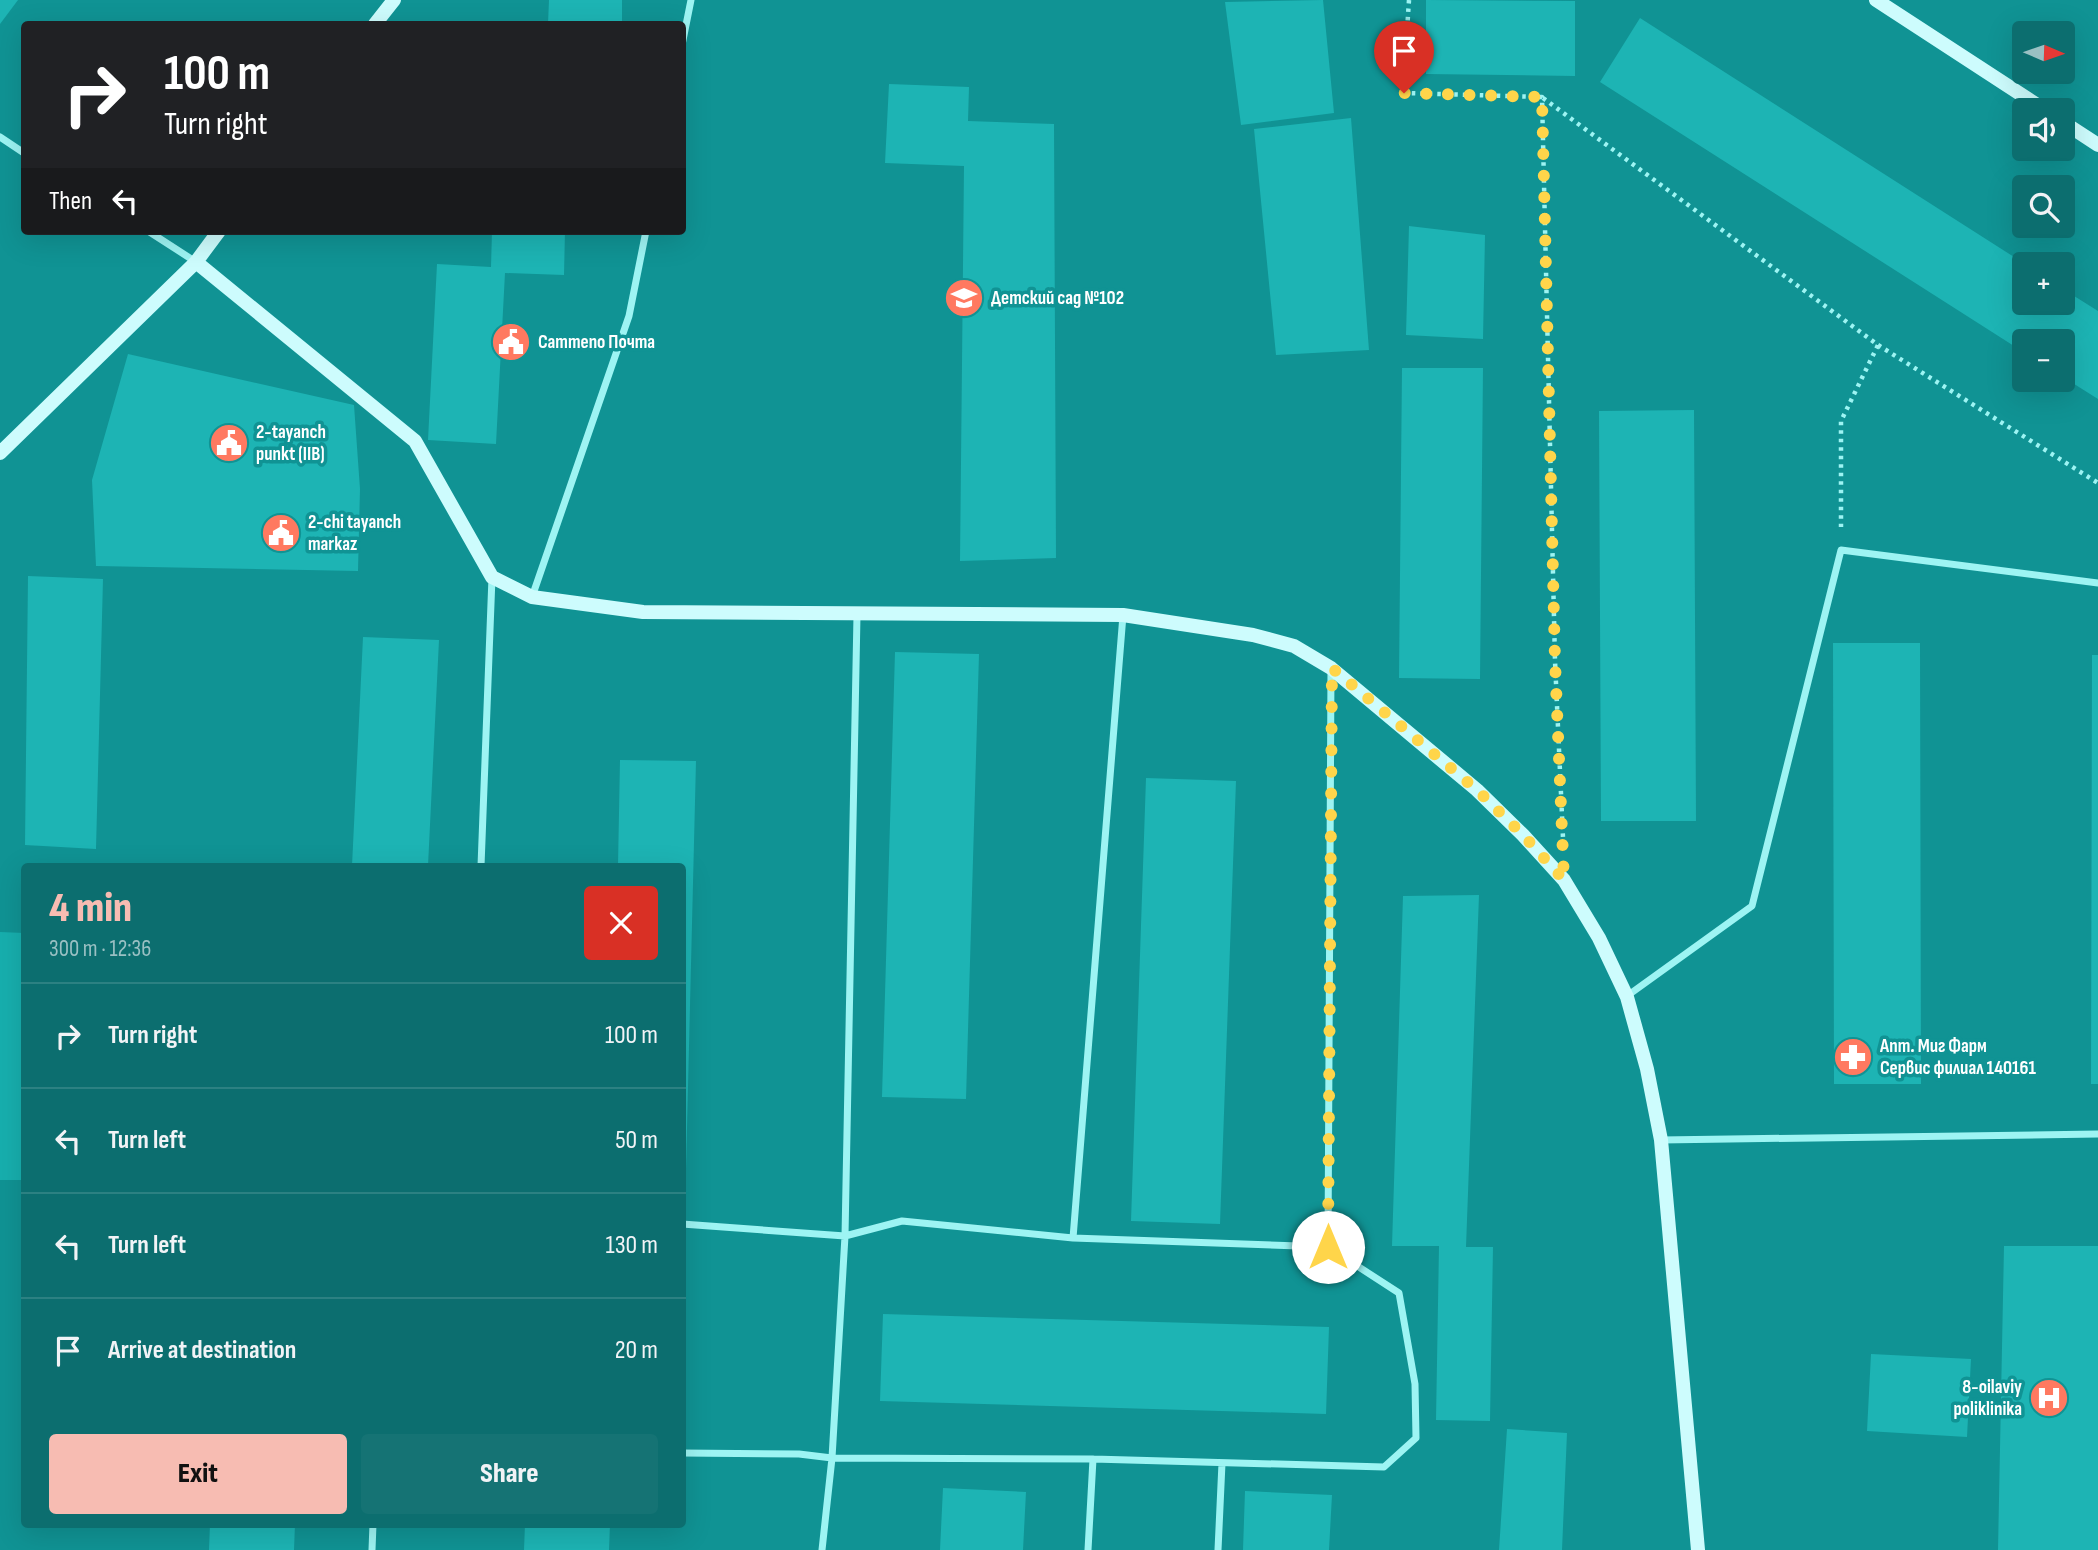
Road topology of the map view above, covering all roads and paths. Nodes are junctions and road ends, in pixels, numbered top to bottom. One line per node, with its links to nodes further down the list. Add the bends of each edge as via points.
1 (394, 0): 5 (street)
2 (691, 0): 6 (street)
3 (1409, 0): 7 (path, via 1404,93)
4 (1877, 0): 8 (street)
5 (377, 21)
6 (686, 25)
7 (1542, 97): 17 (path); 28 (path)
8 (2028, 98)
9 (2075, 130): 11 (street)
10 (0, 137): 12 (street)
11 (2098, 145)
12 (21, 151)
13 (154, 235): 16 (street)
14 (216, 235): 16 (street)
15 (645, 235): 23 (street, via 629,316)
16 (196, 262): 18 (street); 21 (street, via 415,441)
17 (1878, 345): 19 (path); 20 (path, via 1841,421)
18 (0, 453)
19 (2098, 483)
20 (1841, 550): 22 (street); 29 (street, via 1752,906)
21 (492, 577): 23 (street); 27 (street)
22 (2098, 583)
23 (532, 597): 24 (street, via 643,612)
24 (857, 615): 25 (street); 33 (street)
25 (1122, 615): 26 (street, via 1253,635 1293,646); 34 (street)
26 (1332, 668): 28 (street, via 1477,790); 35 (street)
27 (481, 863)
28 (1564, 880): 29 (street)
29 (1627, 997): 31 (street)
30 (2098, 1134): 31 (street)
31 (1661, 1140): 45 (street)
32 (686, 1224): 33 (street)
33 (845, 1236): 34 (street, via 902,1221); 37 (street)
34 (1073, 1238): 35 (street)
35 (1328, 1247): 39 (street, via 1399,1293 1415,1384 1416,1438 1384,1467)
36 (686, 1453): 37 (street)
37 (832, 1458): 38 (street); 42 (street)
38 (1093, 1459): 39 (street); 43 (street)
39 (1222, 1463): 44 (street)
40 (373, 1528): 41 (street)
41 (372, 1550)
42 (822, 1550)
43 (1088, 1550)
44 (1218, 1550)
45 (1698, 1550)

